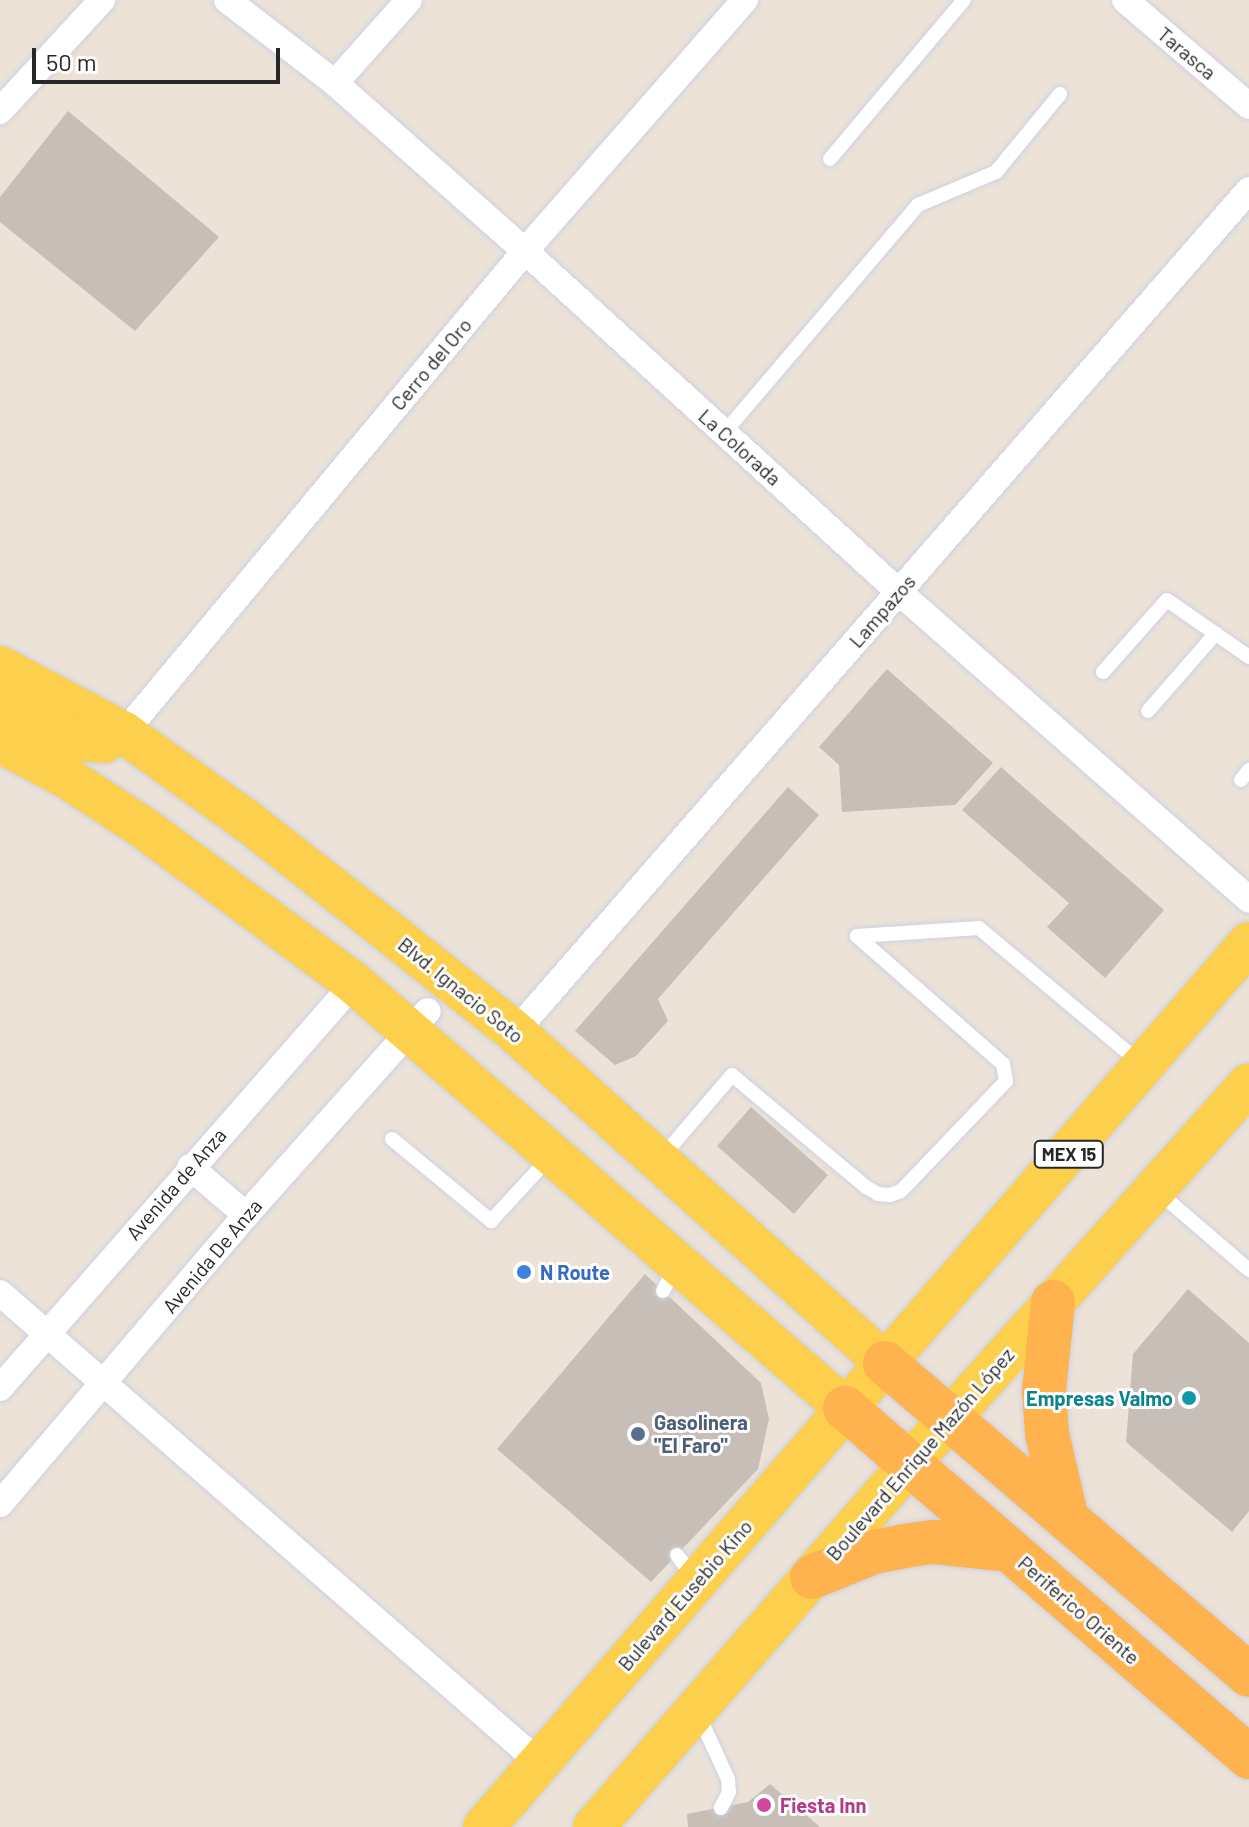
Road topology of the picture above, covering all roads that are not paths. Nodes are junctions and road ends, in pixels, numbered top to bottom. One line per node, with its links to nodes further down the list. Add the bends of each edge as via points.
1 (102, 0): 10 (street)
2 (227, 0): 7 (street, La Colorada)
3 (409, 0): 7 (street)
4 (745, 0): 13 (street, Cerro del Oro)
5 (964, 0): 11 (lane)
6 (1125, 0): 9 (street, Tarasca)
7 (335, 83): 13 (street, La Colorada)
8 (1060, 94): 14 (lane, via 996,172 918,205)
9 (1249, 106)
10 (0, 111)
11 (830, 159)
12 (1249, 190): 15 (street, Lampazos)
13 (525, 251): 14 (street, La Colorada); 22 (street, Cerro del Oro)
14 (724, 433): 15 (street, La Colorada)
15 (899, 592): 24 (street, La Colorada); 28 (street, Lampazos)
16 (1216, 633): 17 (lane); 19 (lane, via 1167,600); 21 (lane)
17 (1249, 657)
18 (0, 667): 22 (main road, Blvd. Ignacio Soto)
19 (1103, 672)
20 (0, 702): 22 (main road, via 79,740 103,742)
21 (1148, 711)
22 (124, 733): 28 (main road, Blvd. Ignacio Soto, via 247,821)
23 (0, 742): 26 (main road, via 144,828)
24 (1249, 899)
25 (1249, 943): 29 (main road, MEX 15)
26 (354, 983): 27 (main road); 34 (street, Avenida de Anza)
27 (420, 1021): 28 (main road, via 484,1055 499,1050); 32 (main road); 36 (street, Avenida De Anza)
28 (515, 1032): 33 (main road, Blvd. Ignacio Soto)
29 (1143, 1066): 33 (lane, via 979,928 857,936 1003,1064 1006,1081 901,1191 890,1195 866,1187 732,1075); 41 (main road, MEX 15)
30 (1249, 1084): 35 (main road, Boulevard Enrique Mazón López)
31 (392, 1139): 32 (lane, via 491,1221)
32 (553, 1154): 44 (main road, via 670,1277)
33 (659, 1160): 41 (main road, Blvd. Ignacio Soto)
34 (190, 1167): 36 (street); 40 (street, Avenida de Anza)
35 (1156, 1190): 37 (lane); 39 (main road, Boulevard Enrique Mazón López)
36 (246, 1215): 42 (street, Avenida De Anza)
37 (1249, 1270)
38 (0, 1293): 40 (street)
39 (1053, 1302): 45 (main road, Boulevard Enrique Mazón López); 48 (highway, via 1044,1391 1047,1434)
40 (46, 1334): 42 (street); 43 (street, Avenida de Anza)
41 (885, 1363): 44 (main road, Bulevard Eusebio Kino / MEX 15); 45 (highway)
42 (103, 1385): 47 (street, Avenida De Anza); 54 (street)
43 (0, 1388)
44 (845, 1408): 46 (highway, Periferico Oriente); 54 (main road, Bulevard Eusebio Kino / MEX 15, via 687,1569)
45 (949, 1419): 46 (main road, Boulevard Enrique Mazón López); 48 (highway)
46 (910, 1463): 49 (highway, Periferico Oriente); 50 (main road, Boulevard Enrique Mazón López)
47 (0, 1504)
48 (1067, 1519): 51 (highway)
49 (1009, 1550): 50 (highway, via 934,1542 904,1546); 53 (highway, Periferico Oriente)
50 (812, 1577): 52 (main road, Boulevard Enrique Mazón López)
51 (1249, 1675)
52 (696, 1711): 55 (lane, via 728,1779 729,1792); 57 (main road, Boulevard Enrique Mazón López)
53 (1249, 1757)
54 (540, 1763): 56 (main road, Bulevard Eusebio Kino / MEX 15)
55 (721, 1808)
56 (484, 1827)
57 (594, 1827)

